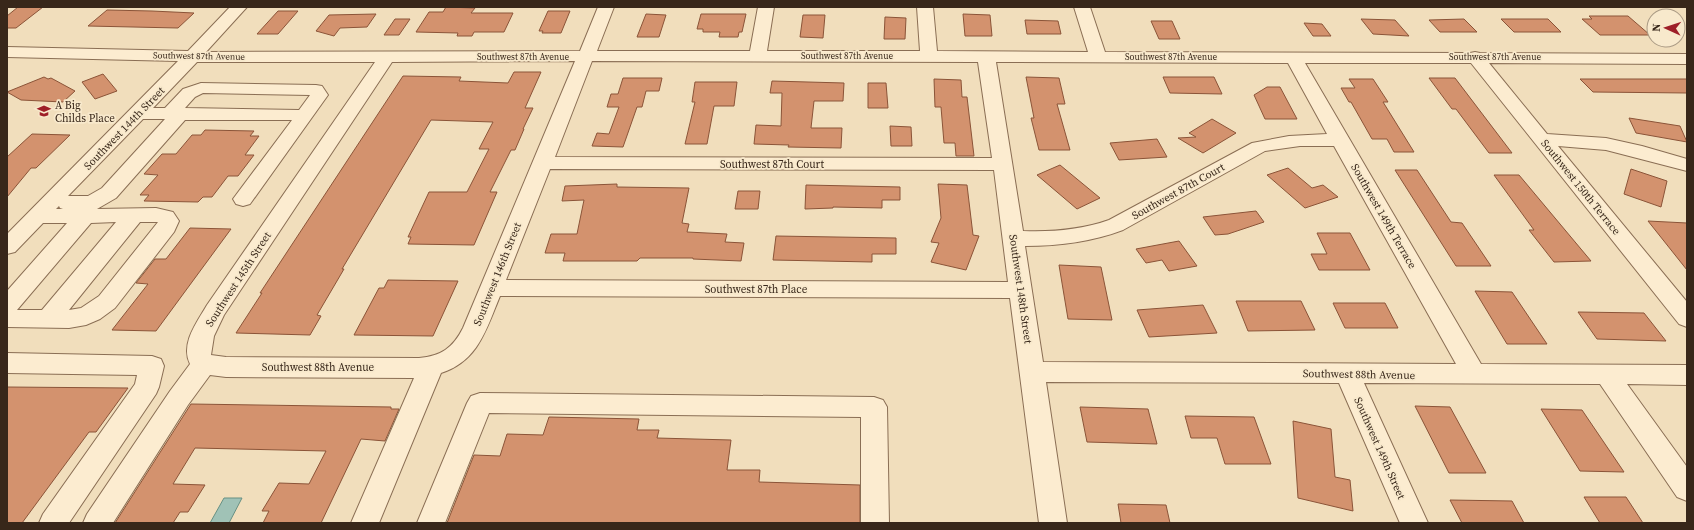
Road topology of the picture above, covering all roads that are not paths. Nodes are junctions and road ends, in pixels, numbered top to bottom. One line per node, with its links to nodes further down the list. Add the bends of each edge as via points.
1 (239, 7): 7 (street, Southwest 144th Street)
2 (606, 7): 8 (street, Southwest 146th Street)
3 (766, 7): 9 (street)
4 (926, 7): 10 (street)
5 (1082, 7): 12 (street)
6 (11, 55): 7 (street, Southwest 87th Avenue)
7 (193, 56): 13 (street, Southwest 87th Avenue); 17 (street, Southwest 144th Street)
8 (587, 56): 9 (street, Southwest 87th Avenue); 13 (street, Southwest 87th Avenue); 22 (street, Southwest 146th Street)
9 (758, 56): 10 (street, Southwest 87th Avenue)
10 (929, 56): 11 (street, Southwest 87th Avenue)
11 (986, 56): 12 (street, Southwest 87th Avenue); 23 (street, Southwest 148th Street)
12 (1098, 56): 14 (street, Southwest 87th Avenue)
13 (387, 57): 38 (street, Southwest 145th Street, via 215,311 200,344 198,356)
14 (1293, 57): 15 (street, Southwest 87th Avenue); 21 (street, Southwest 149th Terrace)
15 (1475, 57): 16 (street, Southwest 87th Avenue); 20 (street, Southwest 150th Terrace)
16 (1687, 59)
17 (138, 114): 18 (street); 26 (street, Southwest 144th Street)
18 (175, 114): 19 (street); 19 (street, via 189,93 201,88 316,90 319,95); 26 (street, via 109,193 92,203)
19 (304, 116): 25 (street)
20 (1543, 139): 24 (street, via 1606,144); 36 (street, Southwest 150th Terrace)
21 (1341, 140): 29 (street, Southwest 87th Court, via 1300,140 1259,147 1116,226 1102,231 1071,238); 42 (street, Southwest 149th Terrace)
22 (542, 163): 23 (street, Southwest 87th Court); 31 (street, Southwest 146th Street)
23 (1003, 164): 29 (street, Southwest 148th Street)
24 (1687, 165)
25 (243, 199)
26 (44, 210): 28 (street); 30 (street, Southwest 144th Street)
27 (134, 215): 28 (street); 35 (street); 35 (street, via 166,217 169,221 168,227 107,302 86,316)
28 (85, 216): 33 (street)
29 (1014, 238): 32 (street, Southwest 148th Street)
30 (7, 247)
31 (491, 288): 32 (street, Southwest 87th Place); 39 (street, Southwest 146th Street, via 475,329 464,348 450,360)
32 (1020, 290): 40 (street, Southwest 148th Street)
33 (7, 306)
34 (7, 318): 35 (street)
35 (49, 318)
36 (1687, 318)
37 (7, 363): 46 (street, via 152,366 147,387)
38 (205, 363): 39 (street, Southwest 88th Avenue, via 229,367); 47 (street)
39 (431, 367): 48 (street)
40 (1032, 372): 41 (street, Southwest 88th Avenue); 51 (street, Southwest 148th Street)
41 (1347, 374): 42 (street, Southwest 88th Avenue); 52 (street, Southwest 149th Street)
42 (1475, 375): 43 (street, Southwest 88th Avenue)
43 (1607, 375): 44 (street, Southwest 88th Avenue); 45 (street)
44 (1687, 375)
45 (1687, 489)
46 (53, 523)
47 (97, 523)
48 (365, 523)
49 (431, 523): 50 (street, via 480,403 874,407)
50 (875, 523)
51 (1053, 523)
52 (1414, 523)

